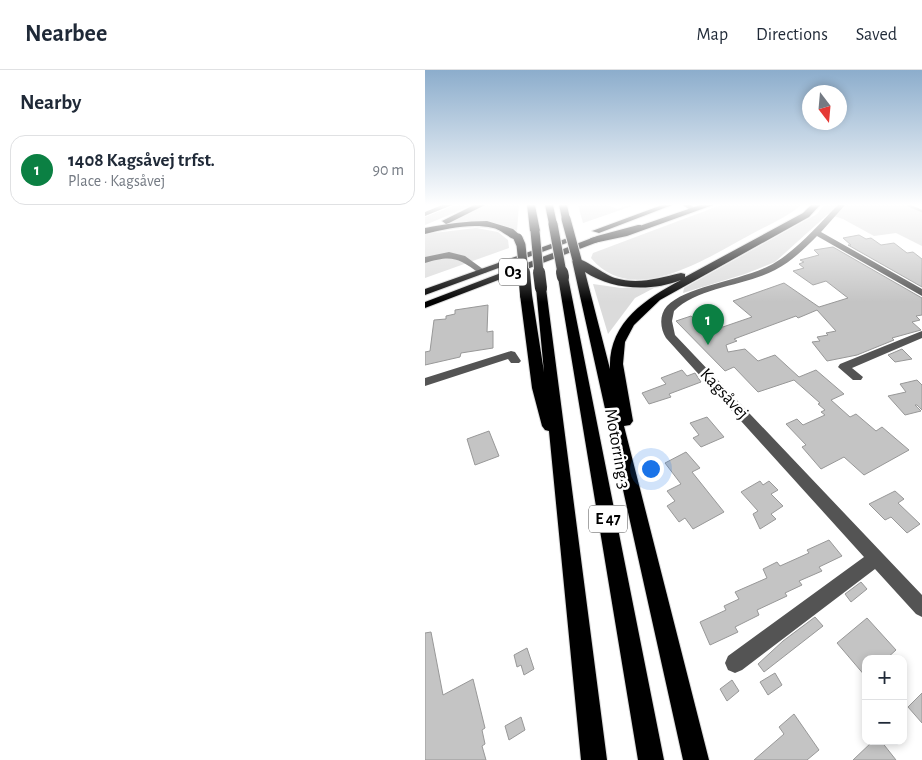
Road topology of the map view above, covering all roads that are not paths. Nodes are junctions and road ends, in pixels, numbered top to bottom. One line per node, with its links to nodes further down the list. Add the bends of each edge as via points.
1 (517, 237): 16 (highway, bridge)
2 (535, 237): 16 (highway, E 47, bridge)
3 (555, 237): 29 (highway, Motorring 3 / E 47, bridge)
4 (571, 237): 14 (highway, bridge)
5 (580, 237): 15 (main road, O3)
6 (602, 237): 12 (main road, O3)
7 (608, 237): 12 (highway)
8 (753, 237): 14 (highway, via 690,272 663,282 630,284 614,281 591,271)
9 (766, 237): 24 (highway, via 656,298 635,316 623,332 617,351 617,376)
10 (810, 237): 25 (street, Kagsåvej, via 774,267 758,275 687,298 671,308 666,327 676,342)
11 (825, 237): 18 (street)
12 (594, 240): 19 (main road, O3)
13 (425, 260): 15 (street, via 452,253)
14 (577, 260): 24 (highway)
15 (483, 272): 17 (main road, O3)
16 (534, 291): 28 (highway, E 47, via 562,467)
17 (425, 292)
18 (922, 293)
19 (425, 305)
20 (922, 334): 22 (street, via 844,367)
21 (515, 361): 23 (street, via 511,354)
22 (857, 377)
23 (425, 382)
24 (639, 518): 30 (highway)
25 (876, 558): 26 (street, Kagsåvej); 27 (street)
26 (922, 608)
27 (735, 663)
28 (594, 760)
29 (651, 760)
30 (696, 760)

